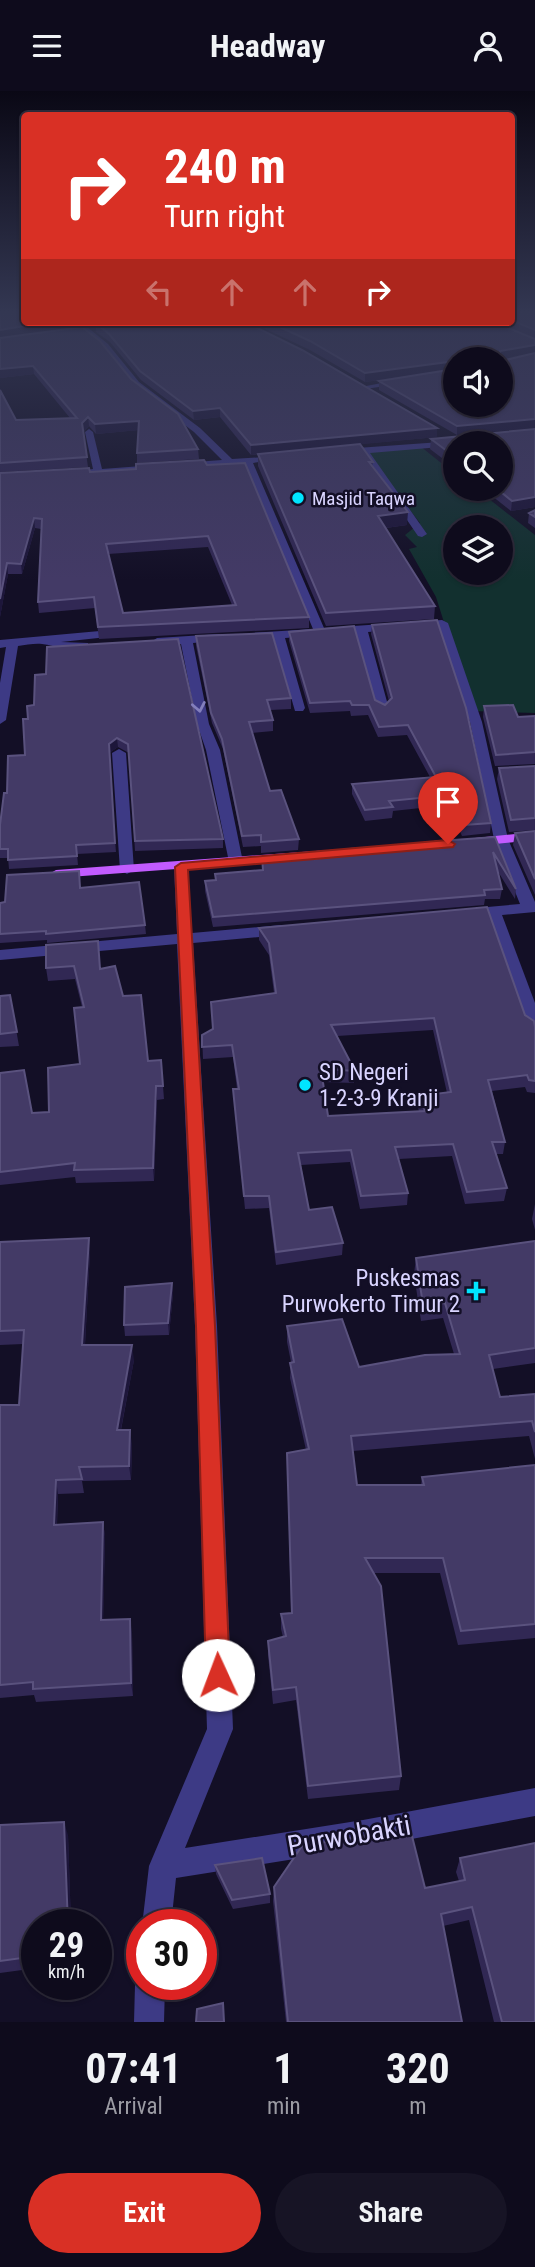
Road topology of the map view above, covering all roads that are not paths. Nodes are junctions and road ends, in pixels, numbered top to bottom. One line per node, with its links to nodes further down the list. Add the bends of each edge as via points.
1 (156, 399): 8 (street)
2 (89, 432): 9 (street)
3 (443, 443): 4 (street)
4 (364, 450): 5 (street); 11 (street)
5 (329, 454)
6 (289, 457): 7 (street)
7 (248, 461): 8 (street); 13 (street)
8 (230, 462): 9 (street)
9 (98, 471): 10 (street)
10 (58, 474)
11 (422, 534)
12 (251, 625): 13 (street)
13 (317, 626): 15 (street); 16 (street)
14 (225, 627): 18 (street, via 146,637)
15 (361, 629): 21 (street); 25 (street, via 442,623 492,773)
16 (279, 636): 18 (street); 20 (street)
17 (132, 638): 19 (street, via 64,647 46,641)
18 (186, 640): 26 (street, one-way to 26)
19 (7, 643): 22 (street)
20 (299, 708)
21 (383, 709)
22 (0, 720)
23 (119, 753): 28 (street)
24 (535, 836): 25 (main road)
25 (501, 839): 26 (main road); 30 (street)
26 (236, 862): 27 (main road)
27 (181, 867): 28 (main road); 34 (street)
28 (127, 870): 29 (main road)
29 (38, 875)
30 (532, 907): 31 (street)
31 (493, 911): 32 (street); 36 (street)
32 (453, 915)
33 (292, 929): 34 (street)
34 (184, 938): 35 (street); 39 (street, via 206,1326 220,1729)
35 (0, 955)
36 (527, 978): 37 (street)
37 (535, 1026)
38 (535, 1802): 39 (street, Purwobakti)
39 (163, 1866): 40 (street)
40 (158, 1909)
41 (150, 2000): 42 (street)
42 (149, 2022)

